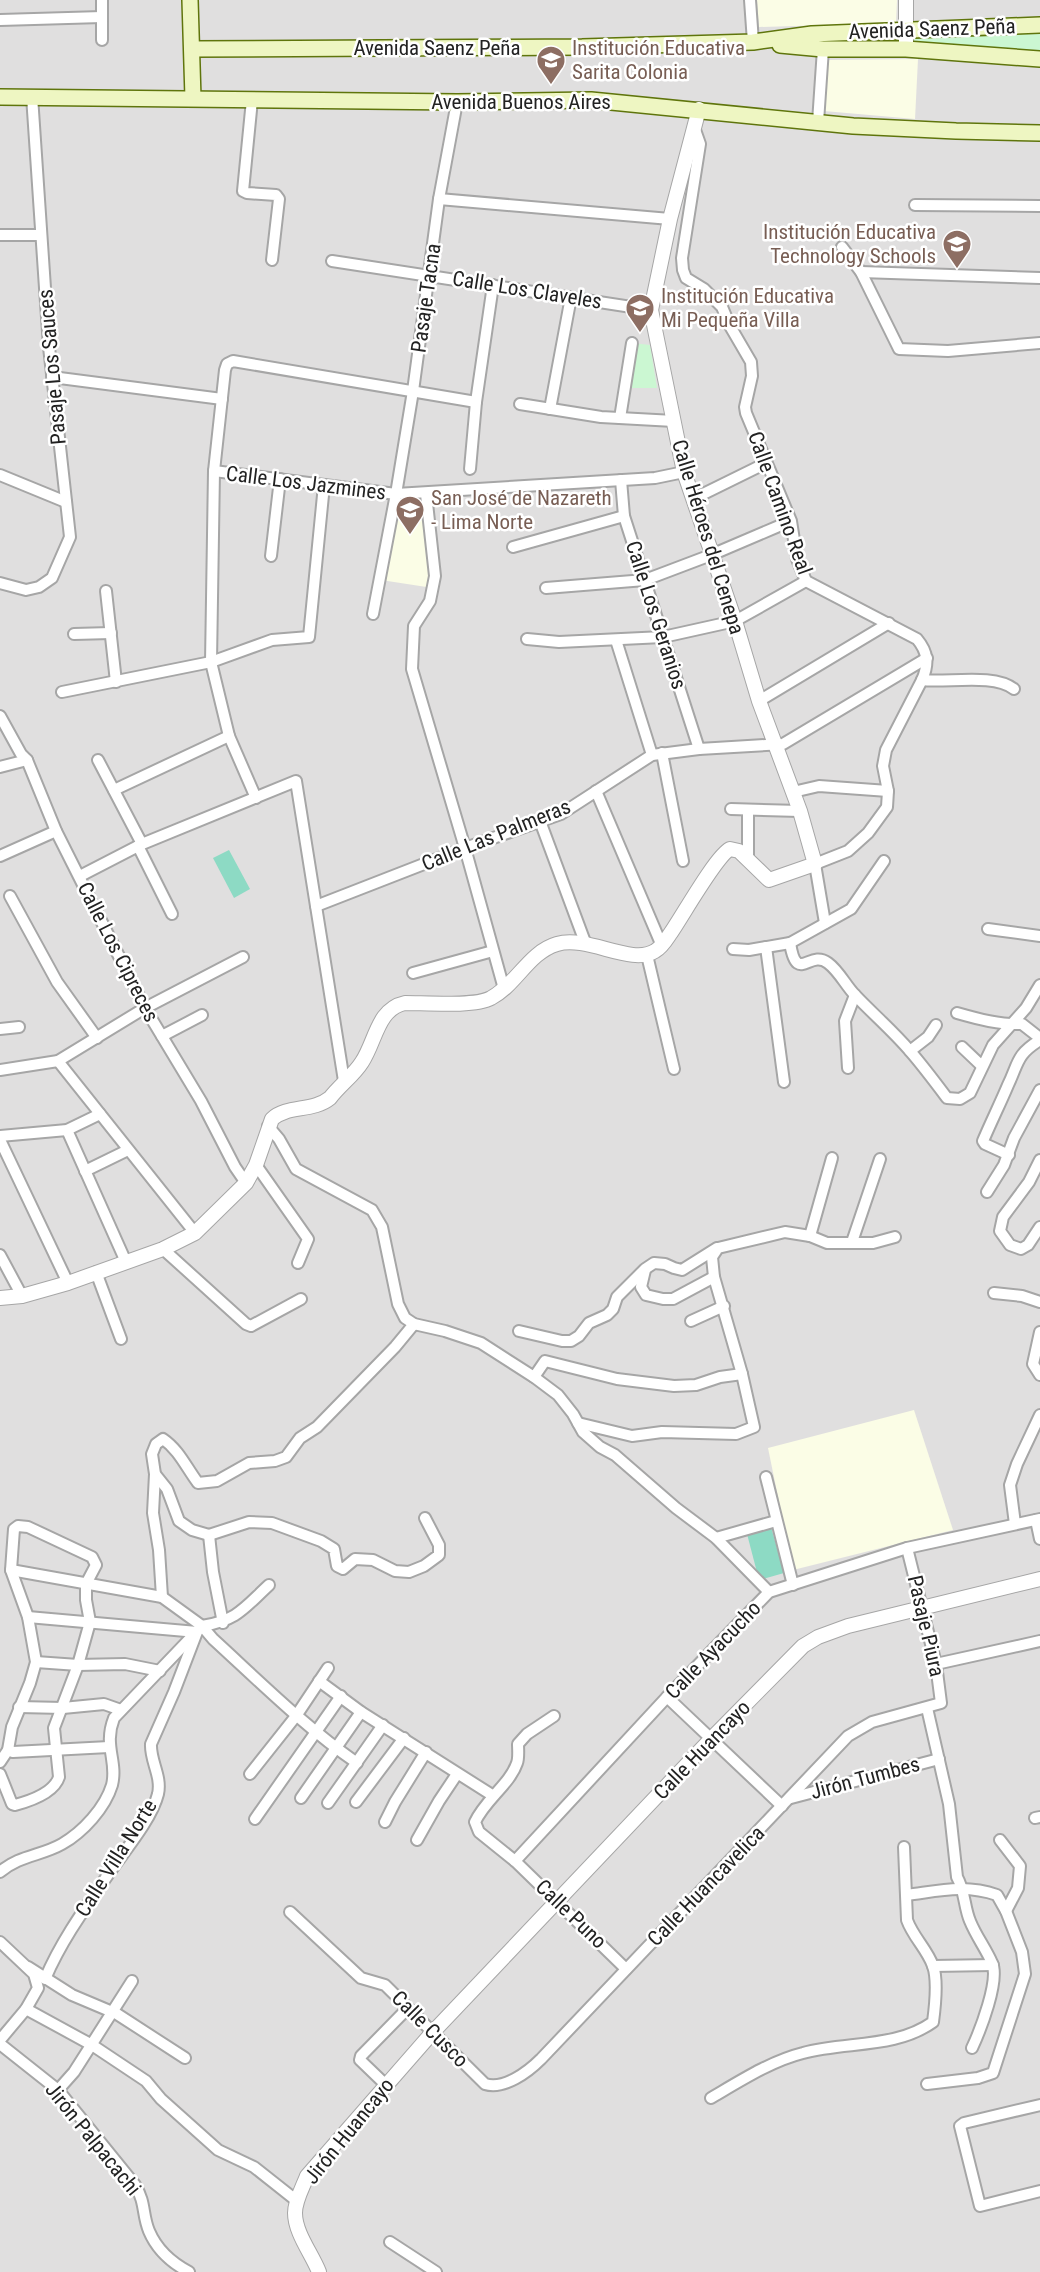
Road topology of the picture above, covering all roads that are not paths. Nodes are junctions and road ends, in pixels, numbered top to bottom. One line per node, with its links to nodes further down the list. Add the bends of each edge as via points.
1 (102, 0): 5 (street)
2 (190, 0): 11 (main road)
3 (750, 0): 10 (street)
4 (906, 0): 8 (street)
5 (102, 17): 6 (street); 9 (street)
6 (0, 20)
7 (1040, 25): 8 (main road, Avenida Saenz Peña)
8 (906, 30): 10 (main road, Avenida Saenz Peña, via 812,34); 13 (street)
9 (102, 40)
10 (753, 42): 11 (main road, Avenida Saenz Peña, via 582,48); 12 (main road, Avenida Saenz Peña)
11 (192, 49): 17 (main road)
12 (823, 49): 13 (main road, Avenida Saenz Peña); 21 (street)
13 (906, 49): 14 (main road, Avenida Saenz Peña)
14 (1040, 59)
15 (32, 96): 16 (main road, Avenida Buenos Aires); 17 (main road, Avenida Buenos Aires); 29 (street, Pasaje Los Sauces)
16 (0, 97)
17 (193, 98): 18 (main road, Avenida Buenos Aires)
18 (252, 100): 19 (main road, Avenida Buenos Aires); 31 (street, via 243,191 276,195 279,199)
19 (457, 102): 20 (main road, Avenida Buenos Aires, via 591,100); 24 (street, Pasaje Tacna)
20 (699, 109): 21 (main road, Avenida Buenos Aires); 22 (street, Calle Héroes del Cenepa)
21 (818, 122): 23 (main road, Avenida Buenos Aires)
22 (694, 127): 27 (street, Calle Héroes del Cenepa); 67 (street, Calle Camino Real, via 700,144 683,270 686,278 722,307 752,362 746,413 791,521 797,560)
23 (1040, 132)
24 (439, 199): 27 (street); 34 (street, Pasaje Tacna)
25 (915, 205): 26 (street)
26 (1040, 206)
27 (670, 219): 38 (street, Calle Héroes del Cenepa)
28 (0, 235): 29 (street)
29 (41, 235): 41 (street, Pasaje Los Sauces)
30 (842, 247): 33 (street)
31 (272, 260)
32 (332, 261): 34 (street, Calle Los Claveles)
33 (861, 272): 35 (street); 39 (street, via 899,349 948,351)
34 (429, 275): 36 (street, Calle Los Claveles); 42 (street, Pasaje Tacna)
35 (1040, 278)
36 (493, 285): 37 (street, Calle Los Claveles); 44 (street)
37 (571, 297): 38 (street, Calle Los Claveles); 46 (street)
38 (651, 310): 48 (street, Calle Héroes del Cenepa)
39 (1040, 343)
40 (632, 344): 47 (street)
41 (52, 377): 43 (street); 60 (street, Pasaje Los Sauces)
42 (413, 391): 43 (street, via 233,361 225,370); 44 (street); 57 (street, Pasaje Tacna)
43 (222, 399): 51 (street)
44 (476, 402): 50 (street)
45 (520, 404): 46 (street)
46 (550, 409): 47 (street)
47 (620, 418): 48 (street)
48 (674, 421): 52 (street, Calle Héroes del Cenepa)
49 (758, 467): 59 (street)
50 (470, 469)
51 (214, 471): 54 (street, Calle Los Jazmines); 80 (street)
52 (684, 471): 55 (street, Calle Los Jazmines); 59 (street, Calle Héroes del Cenepa)
53 (0, 475): 60 (street)
54 (280, 479): 56 (street, Calle Los Jazmines); 65 (street)
55 (621, 480): 58 (street, Calle Los Jazmines); 61 (street, Calle Los Geranios)
56 (324, 485): 57 (street, Calle Los Jazmines); 80 (street, via 309,637 272,640)
57 (396, 494): 58 (street, Calle Los Jazmines); 71 (street, Pasaje Tacna)
58 (426, 494): 105 (street, via 435,576 430,601 414,626 412,669)
59 (693, 499): 64 (street, Calle Héroes del Cenepa)
60 (66, 502): 68 (street, Pasaje Los Sauces, via 70,537 52,578 26,590)
61 (624, 516): 63 (street); 66 (street, Calle Los Geranios)
62 (779, 526): 64 (street)
63 (513, 547)
64 (711, 555): 66 (street); 72 (street, Calle Héroes del Cenepa)
65 (271, 556)
66 (645, 580): 69 (street); 76 (street, Calle Los Geranios)
67 (806, 581): 72 (street); 73 (street, Calle Camino Real)
68 (0, 583)
69 (546, 588)
70 (106, 591): 74 (street)
71 (373, 614)
72 (735, 621): 76 (street); 85 (street, Calle Héroes del Cenepa)
73 (889, 623): 79 (street, Calle Camino Real, via 917,639 926,649); 85 (street)
74 (111, 633): 75 (street); 82 (street)
75 (74, 634)
76 (663, 637): 78 (street); 89 (street, Calle Los Geranios)
77 (527, 639): 78 (street)
78 (616, 640): 90 (street)
79 (927, 658): 81 (street); 88 (street, via 783,744)
80 (211, 662): 82 (street); 87 (street)
81 (922, 680): 83 (street, via 985,681); 96 (street, via 886,750 883,766)
82 (116, 682): 84 (street)
83 (1014, 689)
84 (62, 692)
85 (759, 701): 88 (street, Calle Héroes del Cenepa)
86 (0, 716): 91 (street, Calle Los Cipreces)
87 (229, 736): 94 (street); 98 (street)
88 (776, 744): 89 (street, Calle Las Palmeras); 97 (street, Calle Héroes del Cenepa)
89 (699, 749): 90 (street, Calle Las Palmeras)
90 (657, 754): 95 (street, Calle Las Palmeras); 108 (street)
91 (27, 760): 93 (street); 103 (street, Calle Los Cipreces)
92 (98, 760): 94 (street)
93 (0, 767)
94 (114, 790): 104 (street)
95 (596, 791): 102 (street, Calle Las Palmeras, via 561,814); 120 (street)
96 (888, 791): 97 (street, via 819,786); 110 (street, via 887,807 868,833 848,851)
97 (793, 792): 101 (street, Calle Héroes del Cenepa)
98 (256, 798): 104 (street); 113 (street, via 296,781)
99 (731, 809): 100 (street)
100 (748, 810): 101 (street); 107 (street)
101 (800, 811): 110 (street, Calle Héroes del Cenepa)
102 (540, 821): 105 (street, Calle Las Palmeras); 118 (street)
103 (56, 831): 106 (street); 111 (street, Calle Los Cipreces)
104 (140, 845): 111 (street); 114 (street)
105 (465, 848): 113 (street, Calle Las Palmeras); 123 (street)
106 (0, 856)
107 (748, 859): 110 (street, via 769,880); 120 (street, via 733,849 723,852)
108 (683, 861)
109 (884, 861): 115 (street, via 855,907)
110 (815, 864): 115 (street, Calle Héroes del Cenepa)
111 (80, 876): 130 (street, Calle Los Cipreces)
112 (9, 896): 138 (street, via 57,982)
113 (316, 906): 147 (street)
114 (172, 914)
115 (825, 923): 119 (street)
116 (988, 929): 117 (street)
117 (1040, 936)
118 (585, 942): 124 (street); 128 (street, via 559,943 544,950)
119 (790, 944): 121 (street); 129 (street, via 795,963 826,962)
120 (662, 946): 124 (street)
121 (766, 947): 122 (street); 148 (street)
122 (733, 949)
123 (493, 951): 126 (street); 128 (street)
124 (647, 955): 145 (street)
125 (243, 957): 130 (street)
126 (413, 973)
127 (1040, 985): 133 (street)
128 (504, 989): 147 (street, via 490,999 396,1005 386,1012 363,1061)
129 (855, 995): 141 (street); 144 (street, via 844,1021)
130 (145, 1008): 137 (street, Calle Los Cipreces); 138 (street)
131 (957, 1013): 133 (street)
132 (202, 1015): 137 (street)
133 (1011, 1024): 139 (street, via 1022,1024); 143 (street)
134 (936, 1025): 141 (street)
135 (20, 1027): 136 (street)
136 (0, 1029)
137 (162, 1036): 161 (street, Calle Los Cipreces)
138 (97, 1038): 142 (street)
139 (1040, 1039): 155 (street, via 1015,1066 983,1141)
140 (962, 1047): 143 (street)
141 (910, 1051): 143 (street, via 951,1099 970,1093)
142 (58, 1061): 146 (street); 150 (street)
143 (982, 1066)
144 (848, 1068)
145 (674, 1069)
146 (0, 1070)
147 (344, 1081): 151 (street, via 324,1103 276,1115)
148 (784, 1082)
149 (1040, 1090): 155 (street)
150 (100, 1114): 152 (street); 154 (street)
151 (268, 1126): 159 (street); 184 (street, via 296,1169 372,1210 382,1227 398,1304 405,1318)
152 (67, 1130): 153 (street); 160 (street)
153 (0, 1138): 176 (street)
154 (128, 1150): 160 (street); 164 (street)
155 (1009, 1155): 162 (street)
156 (832, 1158): 165 (street)
157 (880, 1159): 167 (street)
158 (1040, 1160): 163 (street, via 1003,1217 1000,1231 1010,1245 1021,1249)
159 (256, 1165): 161 (street); 172 (street, via 308,1239)
160 (85, 1171): 171 (street)
161 (246, 1183): 164 (street)
162 (987, 1192)
163 (1040, 1227)
164 (195, 1233): 169 (street)
165 (810, 1236): 167 (street, via 827,1243); 168 (street, via 785,1232)
166 (895, 1237): 167 (street, via 873,1243)
167 (852, 1242)
168 (718, 1248): 173 (street, via 682,1269 654,1263); 175 (street, via 712,1257)
169 (163, 1249): 171 (street); 180 (street, via 251,1326)
170 (0, 1255): 178 (street)
171 (126, 1262): 174 (street)
172 (298, 1263)
173 (645, 1269): 175 (street, via 641,1287 646,1295 663,1299 673,1299); 185 (street, via 617,1297 613,1310 589,1323 571,1341)
174 (96, 1272): 176 (street); 187 (street)
175 (714, 1277): 182 (street)
176 (68, 1283): 178 (street)
177 (994, 1293): 181 (street)
178 (22, 1296): 179 (street)
179 (0, 1298)
180 (301, 1299)
181 (1040, 1302)
182 (724, 1306): 183 (street); 188 (street)
183 (691, 1321)
184 (414, 1324): 190 (street, via 481,1344); 193 (street, via 317,1427 300,1438 286,1457 249,1463 217,1481 198,1483 180,1455 163,1439 152,1454)
185 (519, 1331)
186 (1040, 1332): 189 (street, via 1033,1364)
187 (121, 1339)
188 (742, 1374): 190 (street, via 674,1386 617,1379 545,1361); 192 (street, via 754,1426 736,1434 662,1432 632,1436)
189 (1040, 1375)
190 (534, 1377): 192 (street, via 558,1395)
191 (1040, 1415): 198 (street, via 1010,1485)
192 (578, 1423): 200 (street, via 600,1447)
193 (155, 1474): 199 (street, via 167,1489 179,1521); 209 (street, via 153,1513)
194 (766, 1477): 197 (street)
195 (424, 1518): 199 (street, via 439,1545 439,1555 409,1572 395,1571 373,1560 355,1559 343,1569 337,1566 334,1549 272,1523 249,1522)
196 (1038, 1519): 198 (street, Calle Ayacucho); 201 (street)
197 (776, 1521): 200 (street); 207 (street)
198 (1015, 1524): 202 (street, Calle Ayacucho)
199 (209, 1535): 213 (street)
200 (716, 1538): 208 (street)
201 (1040, 1539)
202 (907, 1548): 207 (street, Calle Ayacucho); 210 (street, Pasaje Piura)
203 (11, 1570): 205 (street); 205 (street, via 14,1529 28,1527 92,1557 96,1565); 211 (street)
204 (1040, 1579): 210 (street, Calle Huancayo)
205 (86, 1584): 209 (street); 212 (street)
206 (269, 1585): 213 (street, via 235,1617)
207 (793, 1585): 208 (street, Calle Ayacucho)
208 (769, 1592): 223 (street, Calle Ayacucho)
209 (162, 1597): 214 (street)
210 (922, 1607): 217 (street, Pasaje Piura); 235 (street, Calle Huancayo, via 812,1639)
211 (28, 1617): 212 (street); 216 (street)
212 (90, 1622): 214 (street); 218 (street)
213 (223, 1623): 214 (street)
214 (200, 1629): 220 (street); 230 (street); 269 (street, Calle Villa Norte, via 151,1744 158,1794 133,1839 71,1930)
215 (1040, 1641): 217 (street)
216 (36, 1662): 218 (street); 225 (street)
217 (936, 1664): 224 (street, Pasaje Piura)
218 (78, 1665): 220 (street, via 125,1664); 226 (street)
219 (328, 1668): 221 (street)
220 (160, 1671): 228 (street)
221 (319, 1681): 222 (street); 230 (street)
222 (341, 1696): 229 (street); 233 (street)
223 (667, 1697): 235 (street); 257 (street, Calle Ayacucho)
224 (939, 1704): 227 (street, Calle Huancavelica)
225 (19, 1707): 226 (street); 239 (street)
226 (63, 1708): 228 (street, via 104,1704); 238 (street, via 54,1728)
227 (927, 1708): 241 (street); 249 (street, Calle Huancavelica, via 872,1722 857,1730)
228 (121, 1710): 236 (street, via 109,1731)
229 (361, 1712): 232 (street); 237 (street)
230 (296, 1716): 233 (street); 245 (street)
231 (554, 1716): 247 (street, via 518,1744 518,1762)
232 (383, 1725): 234 (street); 243 (street)
233 (316, 1732): 237 (street); 252 (street)
234 (404, 1738): 240 (street); 251 (street)
235 (712, 1738): 249 (street); 261 (street, Calle Huancayo)
236 (109, 1746): 238 (street); 258 (street, via 112,1785 94,1817 62,1844 15,1860)
237 (336, 1748): 243 (street); 248 (street)
238 (56, 1749): 239 (street); 244 (street, via 57,1783 31,1800 12,1804)
239 (8, 1750): 242 (street)
240 (426, 1752): 246 (street); 253 (street)
241 (939, 1759): 249 (street, Jirón Tumbes); 259 (street, via 949,1804 957,1877)
242 (0, 1762)
243 (357, 1763): 250 (street)
244 (0, 1774)
245 (250, 1774)
246 (457, 1774): 247 (street); 254 (street)
247 (492, 1796): 257 (street, Calle Puno, via 475,1822 479,1832)
248 (300, 1798)
249 (787, 1802): 268 (street, Calle Huancavelica)
250 (328, 1803)
251 (356, 1803)
252 (255, 1819)
253 (386, 1822)
254 (417, 1840)
255 (1000, 1840): 263 (street, via 1020,1866 1017,1888)
256 (904, 1847): 260 (street)
257 (515, 1861): 261 (street, Calle Puno)
258 (0, 1872)
259 (963, 1887): 260 (street); 263 (street, via 997,1895); 265 (street, via 969,1920)
260 (907, 1895): 266 (street, via 911,1931)
261 (558, 1901): 268 (street, Calle Puno); 274 (street, Calle Huancayo)
262 (290, 1911): 272 (street, Calle Cusco, via 361,1978 385,1985)
263 (1006, 1911): 280 (street, via 1022,1953 1025,1974 993,2073)
264 (0, 1942): 267 (street)
265 (993, 1965): 266 (street); 277 (street, via 993,1984)
266 (933, 1966): 283 (street, via 933,2022 921,2031 896,2039 803,2053)
267 (28, 1967): 269 (street); 271 (street, via 38,1980 38,1988)
268 (626, 1968): 279 (street, Calle Huancavelica, via 536,2064 510,2080)
269 (45, 1979): 273 (street)
270 (132, 1981): 273 (street)
271 (26, 2008): 275 (street); 276 (street)
272 (408, 2008): 274 (street, Calle Cusco); 281 (street, via 361,2056 360,2060)
273 (111, 2012): 276 (street); 278 (street)
274 (432, 2033): 279 (street, Calle Cusco); 281 (street, Jirón Huancayo)
275 (0, 2042): 282 (street, Jirón Palpacachi)
276 (92, 2045): 282 (street); 286 (street, via 146,2081 218,2150 254,2167)
277 (972, 2048)
278 (185, 2058)
279 (485, 2084)
280 (927, 2084)
281 (386, 2085): 286 (street, Jirón Huancayo, via 307,2176)
282 (58, 2090): 288 (street, Jirón Palpacachi, via 135,2185 143,2198 149,2231 167,2258)
283 (711, 2097)
284 (1040, 2105): 285 (street, via 961,2125 979,2204)
285 (1040, 2191)
286 (297, 2201): 289 (street, Jirón Huancayo, via 298,2227)
287 (390, 2242): 290 (street)
288 (184, 2271)
289 (319, 2272)
290 (436, 2272)

